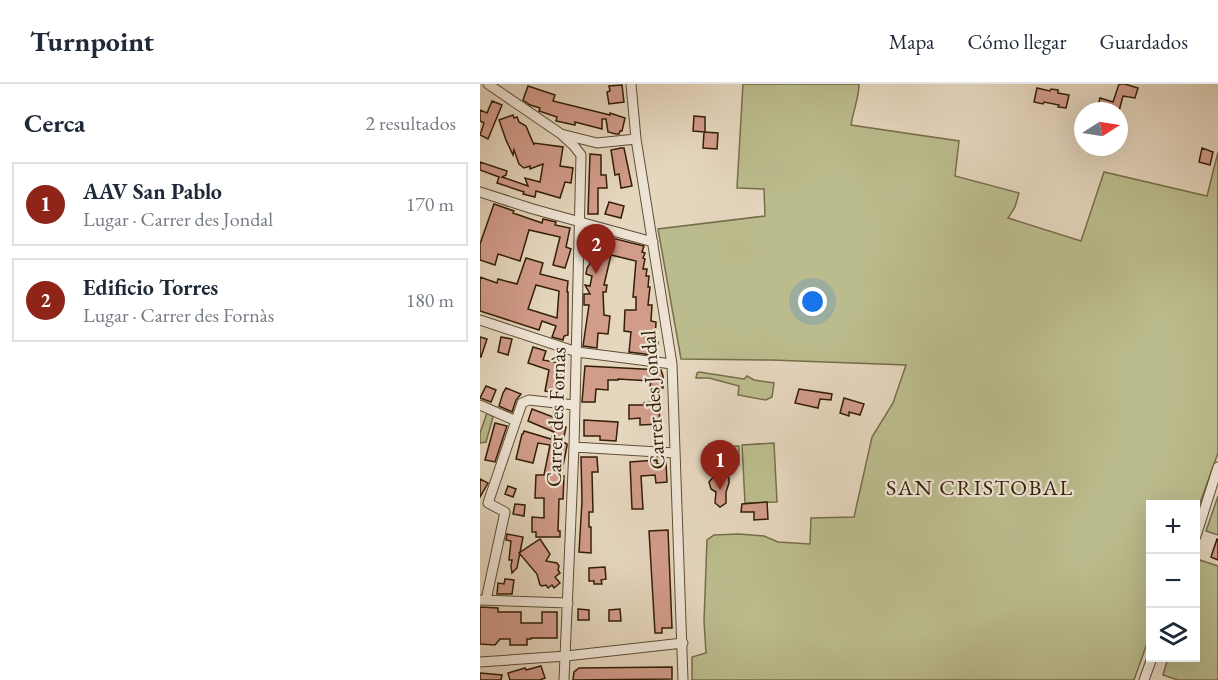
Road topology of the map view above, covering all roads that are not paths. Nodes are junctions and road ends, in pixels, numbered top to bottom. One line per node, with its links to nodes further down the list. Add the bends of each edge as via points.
1 (488, 84): 3 (street)
2 (631, 84): 4 (street, Carrer des Jondal)
3 (561, 134): 5 (street); 6 (street)
4 (636, 139): 5 (street); 9 (street, Carrer des Jondal)
5 (597, 143): 6 (street)
6 (581, 155): 8 (street, Carrer des Fornàs)
7 (480, 192): 8 (street)
8 (579, 221): 9 (street); 11 (street, Carrer des Fornàs)
9 (653, 242): 12 (street, Carrer des Jondal)
10 (480, 320): 11 (street)
11 (577, 352): 12 (street); 14 (street, Carrer des Fornàs)
12 (672, 364): 17 (street, Carrer des Jondal)
13 (480, 405): 15 (street)
14 (574, 405): 15 (street, via 529,400 522,403); 16 (street, Carrer des Fornàs)
15 (516, 421): 19 (street)
16 (574, 447): 17 (street); 22 (street, Carrer des Fornàs)
17 (675, 453): 23 (street, Carrer des Jondal)
18 (1218, 467): 20 (street)
19 (484, 501): 21 (street, via 505,512)
20 (1200, 523)
21 (483, 600): 22 (street)
22 (568, 603): 24 (street, Carrer des Fornàs)
23 (683, 643): 24 (street); 29 (street, Carrer des Jondal)
24 (566, 656): 25 (street); 28 (street, Carrer des Fornàs)
25 (480, 662)
26 (1151, 662): 27 (street)
27 (1147, 679)
28 (564, 680)
29 (683, 680)

